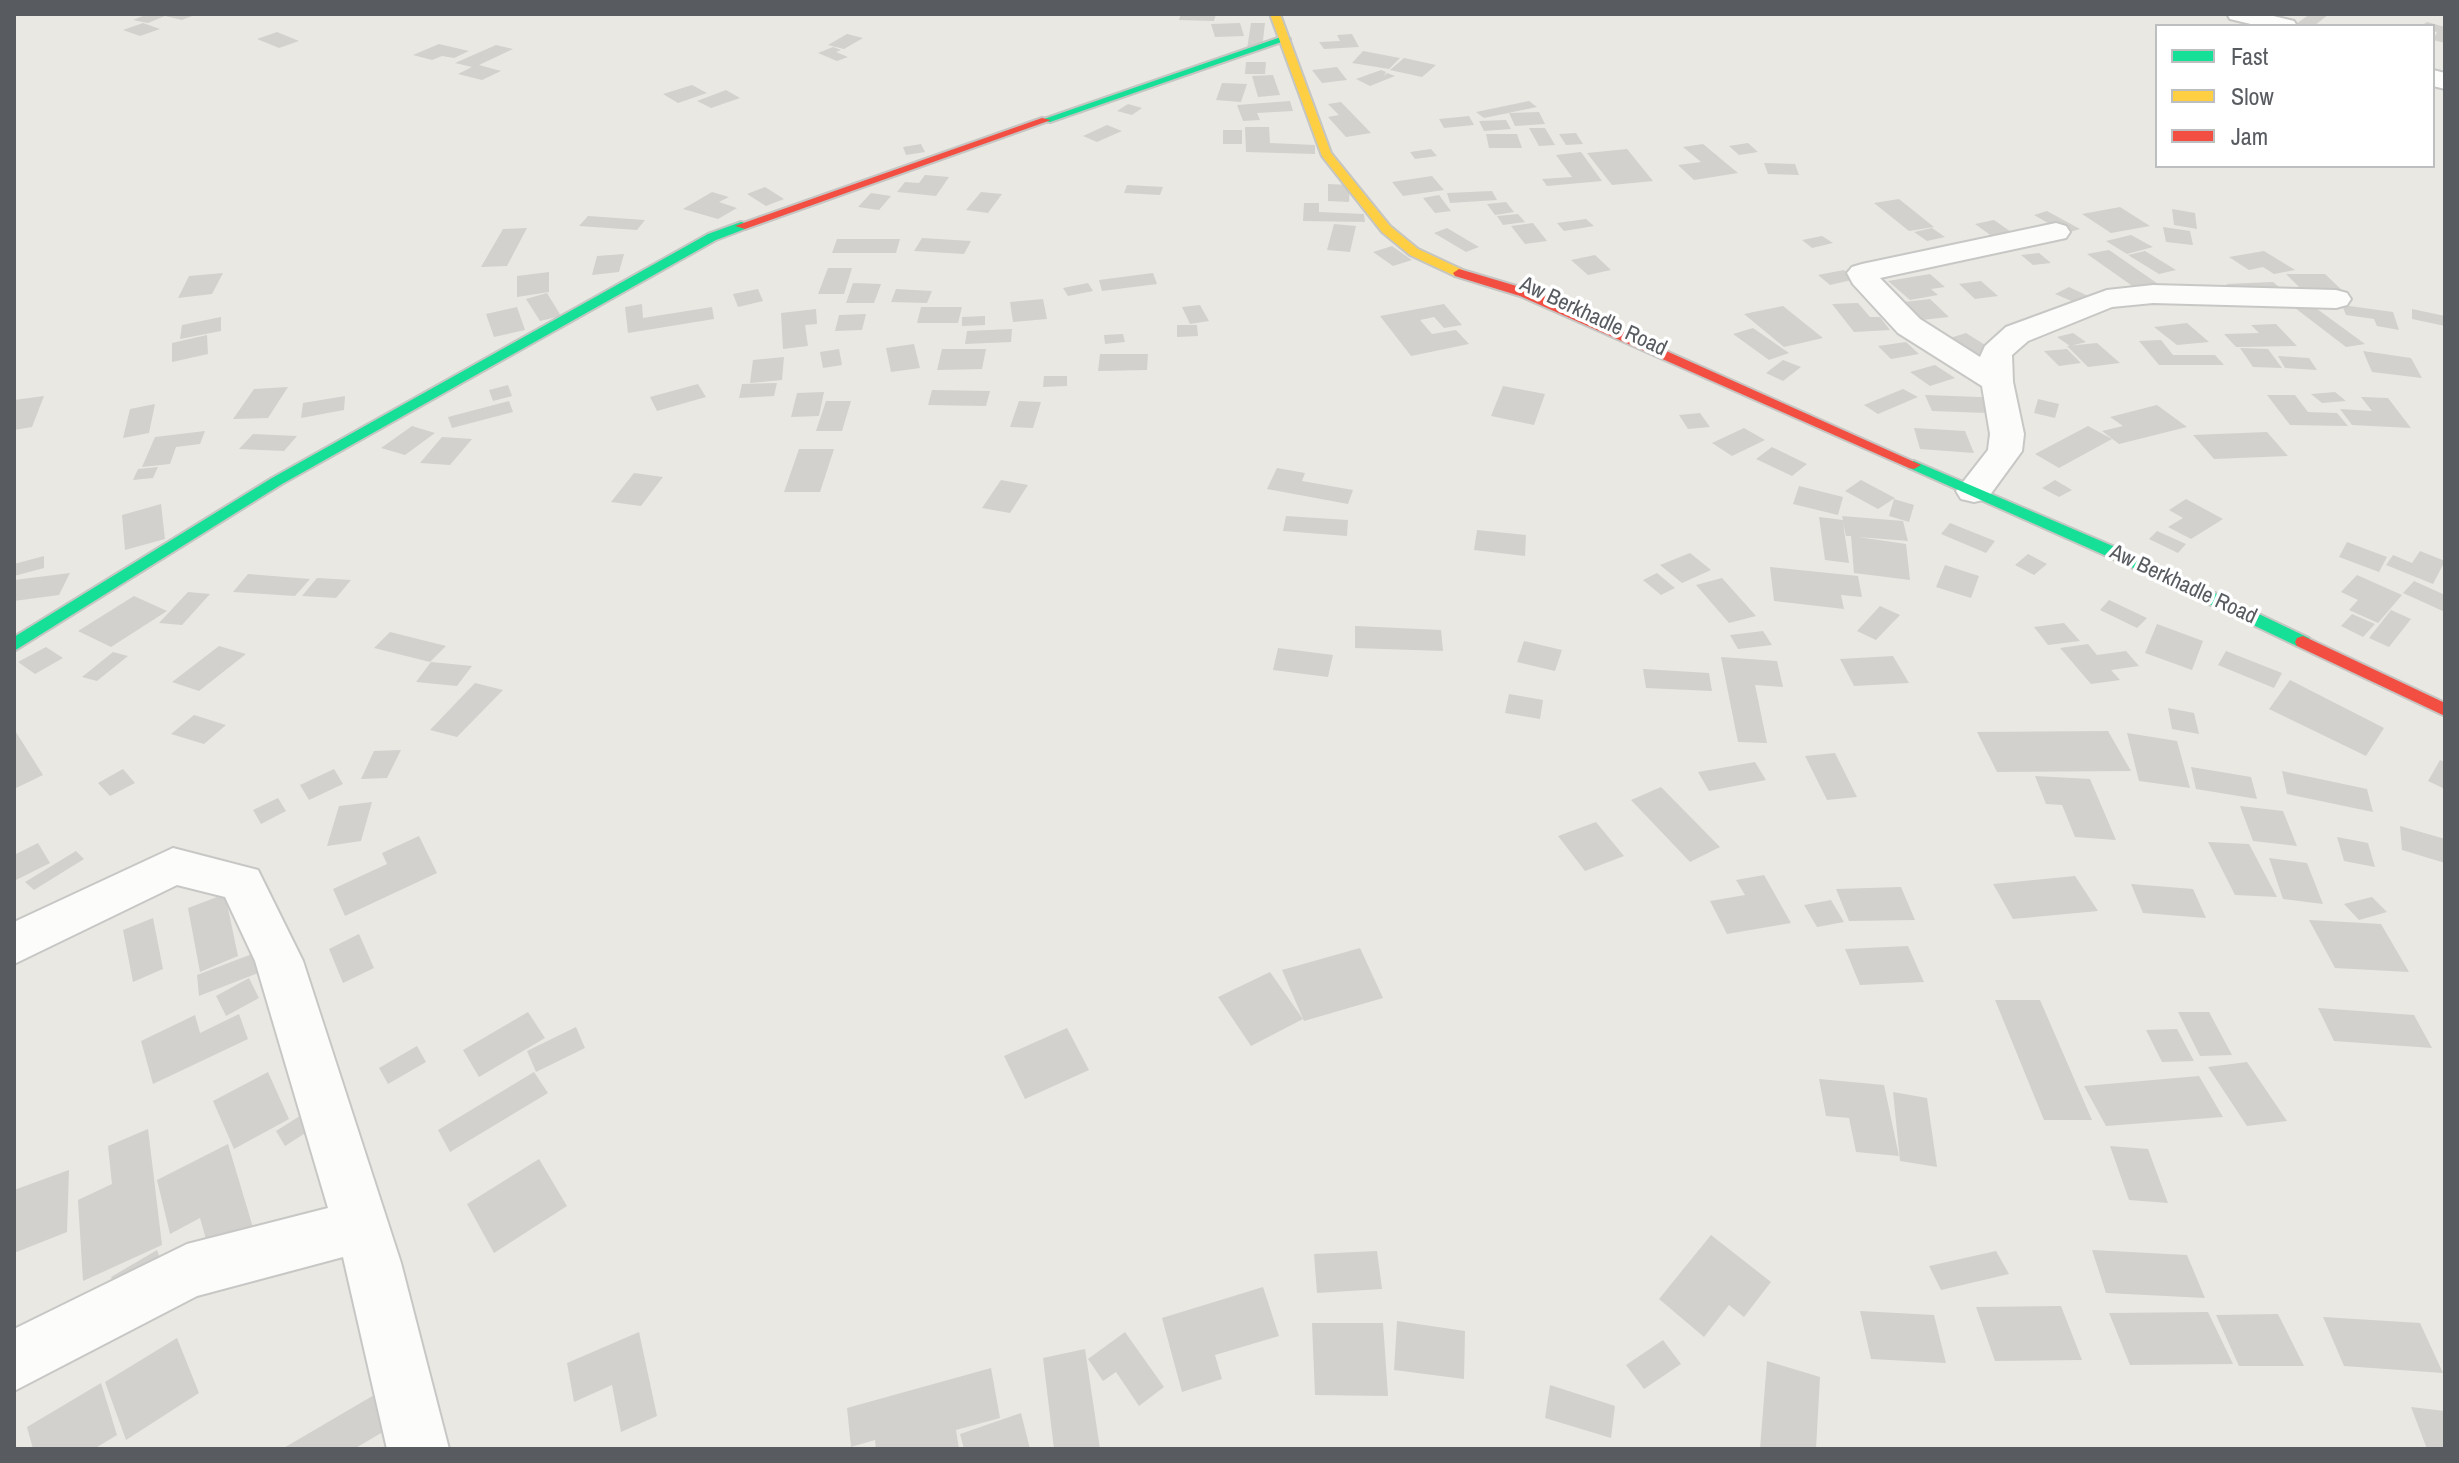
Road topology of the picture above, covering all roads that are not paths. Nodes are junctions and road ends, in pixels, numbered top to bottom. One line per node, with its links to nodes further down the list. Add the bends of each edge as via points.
1 (1275, 14): 4 (main road)
2 (2238, 14): 3 (street)
3 (2278, 24)
4 (1285, 39): 6 (main road, via 1326,154 1386,229 1414,252); 11 (main road, via 712,237 277,481)
5 (2056, 232): 9 (street, via 1862,273 1927,340)
6 (1472, 279): 8 (main road, Aw Berkhadle Road, via 1506,304); 10 (main road, Aw Berkhadle Road, via 1525,293)
7 (2336, 299): 9 (street, via 2153,294 2107,299 2017,334 1996,353)
8 (1561, 330)
9 (1997, 382): 10 (street, via 2005,451)
10 (1974, 491): 12 (main road, Aw Berkhadle Road, via 2251,615)
11 (14, 645)
12 (2445, 710)
13 (14, 944): 14 (street, via 173,866 242,883 279,961)
14 (361, 1226): 15 (street, via 187,1271); 16 (street)
15 (14, 1361)
16 (418, 1449)

